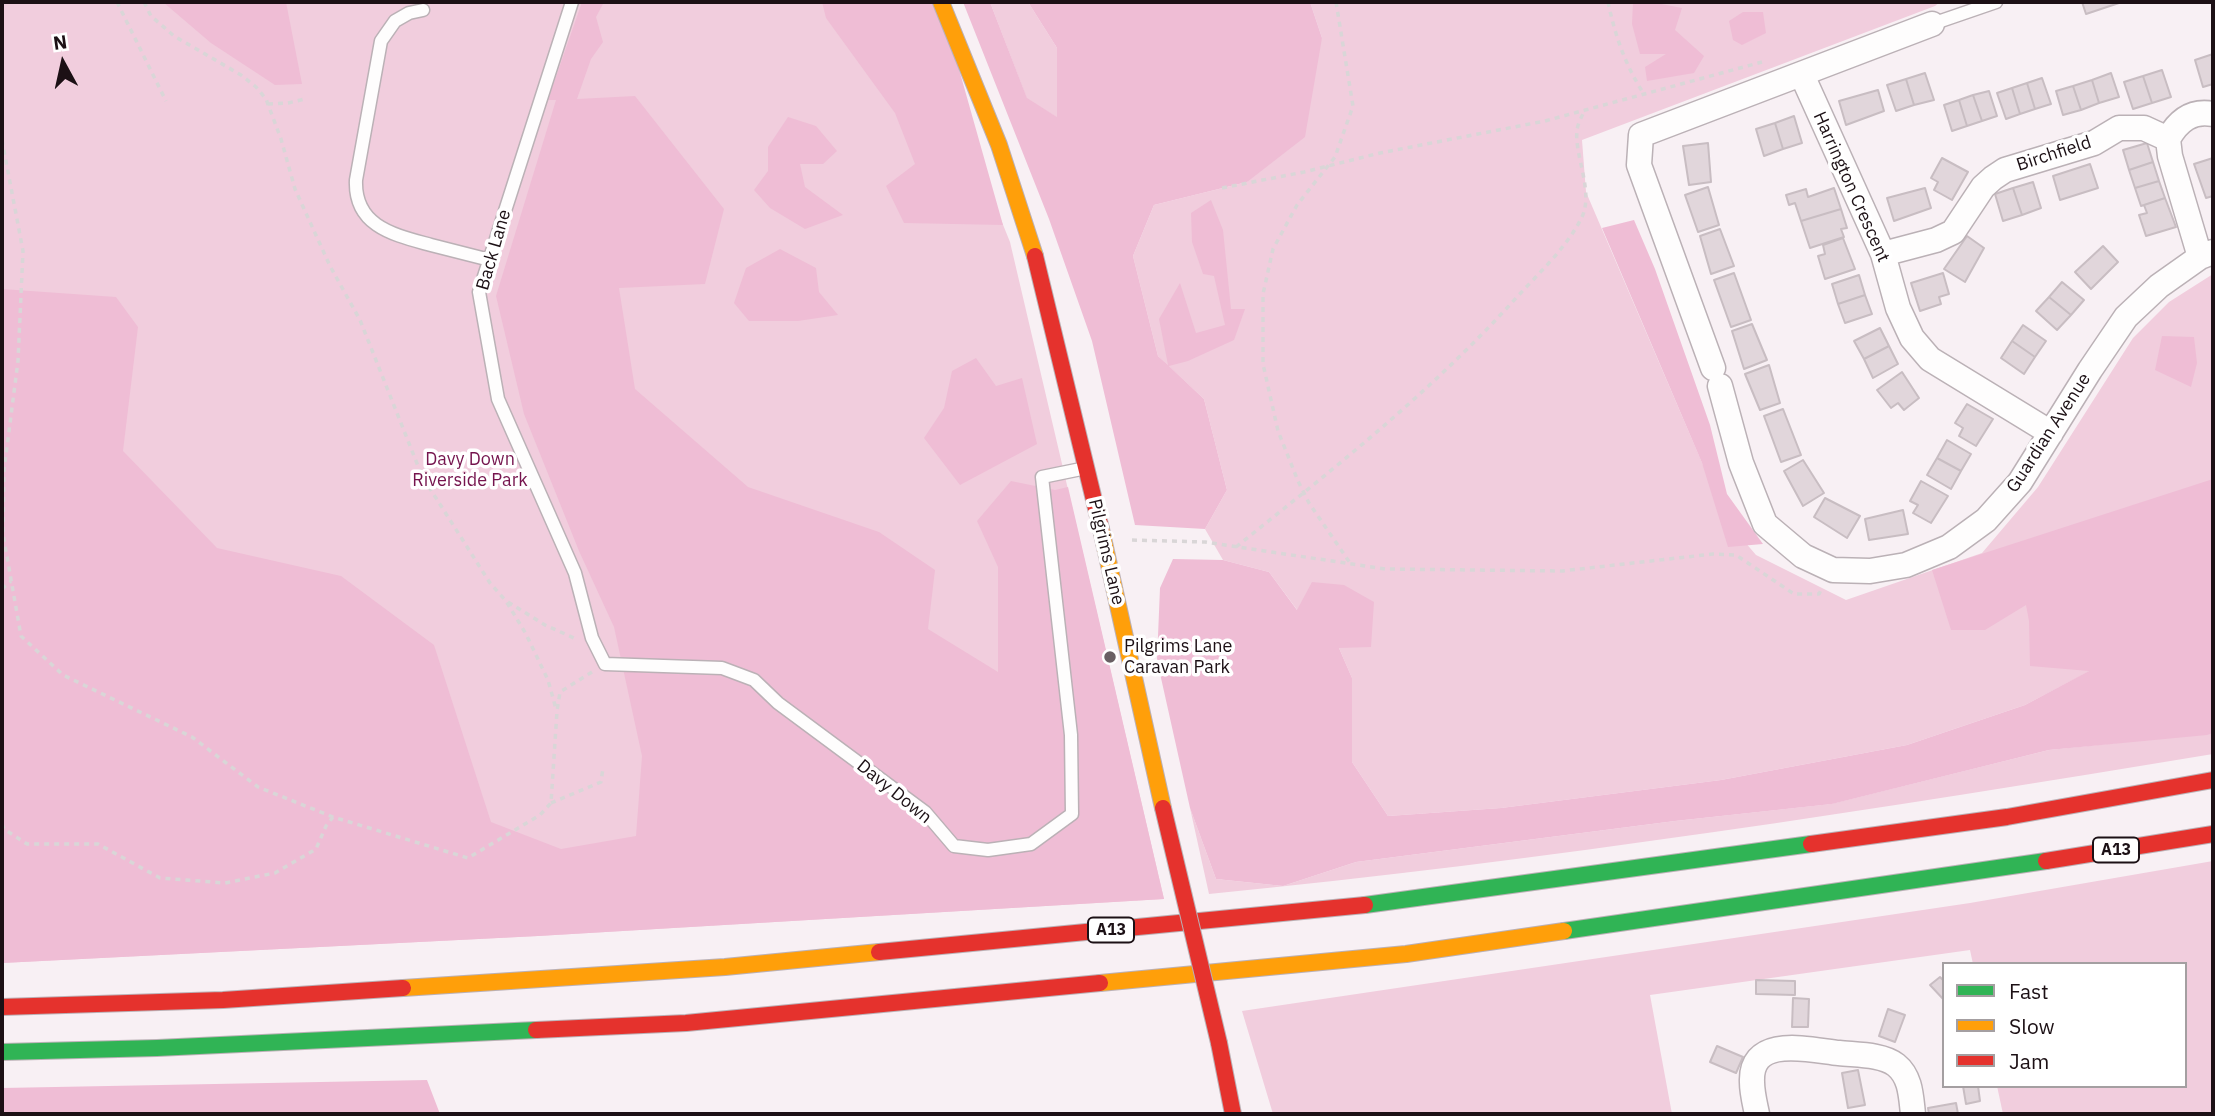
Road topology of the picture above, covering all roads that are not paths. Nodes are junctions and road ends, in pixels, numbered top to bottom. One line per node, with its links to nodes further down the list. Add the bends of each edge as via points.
1 (572, 2): 11 (lane, Back Lane)
2 (941, 2): 13 (main road, Pilgrims Lane, via 1020,204)
3 (1996, 2): 5 (lane)
4 (423, 10): 11 (lane, via 395,21 381,41 357,195 368,217 387,233)
5 (1931, 23): 6 (street)
6 (1802, 75): 9 (street, Harrington Crescent); 12 (street, Guardian Avenue, via 1641,135 1639,165 1765,524 1803,556 1833,570 1870,571 1906,565 1949,547 1986,520 2020,482)
7 (2213, 114): 8 (street, via 2183,119)
8 (2168, 139): 9 (street, Birchfield, via 2144,128 2119,128 2094,143 2005,170 1983,187 1953,232); 10 (street, via 2170,156)
9 (1883, 254): 12 (street, Harrington Crescent, via 1898,308 1912,338 1930,359)
10 (2207, 254): 12 (street, Guardian Avenue, via 2159,286 2126,317)
11 (489, 260): 14 (lane, Back Lane, via 479,292 498,399 575,573)
12 (2051, 433)
13 (1087, 468): 14 (lane, Davy Down, via 1042,477 1071,735 1072,814 1031,845 988,850 954,846 925,812 778,703 754,680 722,668 605,664); 19 (main road, Pilgrims Lane, bridge)
14 (592, 638)
15 (2213, 780): 17 (main road, A13, via 2007,817 1387,903 724,967 223,1000)
16 (2213, 834): 18 (main road, A13, via 1406,954 686,1023)
17 (2, 1007)
18 (2, 1052)
19 (1233, 1114)
20 (1757, 1114): 21 (street, via 1752,1082 1756,1065 1766,1052 1783,1047 1895,1063 1908,1082)
21 (1913, 1114)

